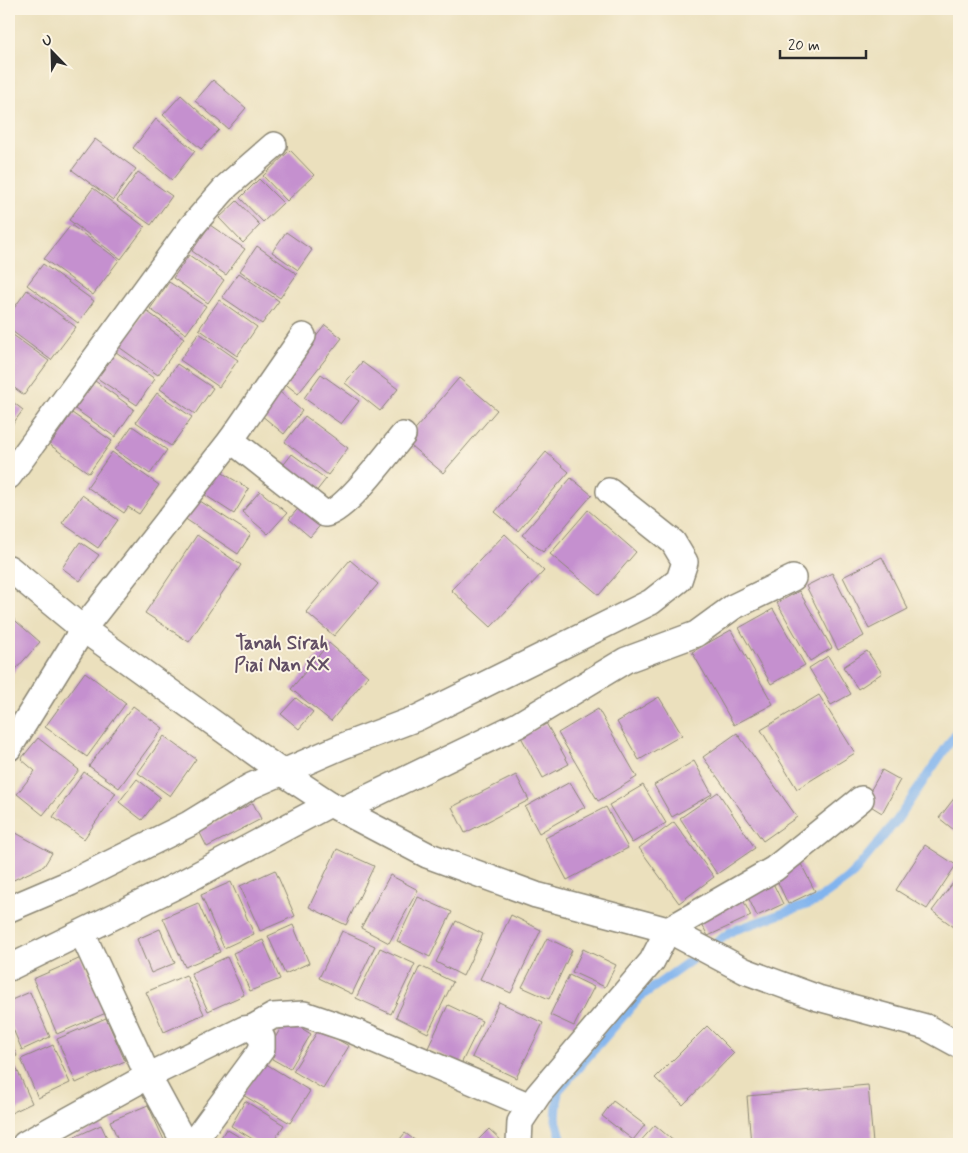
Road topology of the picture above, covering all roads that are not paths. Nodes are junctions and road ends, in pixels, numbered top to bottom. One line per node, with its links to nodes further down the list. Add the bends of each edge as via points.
1 (274, 145): 5 (street, via 227,186 192,226)
2 (303, 336): 4 (street)
3 (403, 435): 4 (street, via 345,503 325,514)
4 (231, 440): 9 (street)
5 (9, 476)
6 (609, 491): 11 (street, via 673,542 685,562 679,580 651,602 417,718)
7 (9, 568): 9 (street)
8 (793, 578): 13 (street, via 733,608 696,634 626,660 518,725)
9 (82, 629): 10 (street); 11 (street)
10 (9, 748)
11 (283, 773): 13 (street); 14 (street, via 251,786 189,824 70,883)
12 (861, 799): 16 (street, via 774,869)
13 (336, 807): 15 (street); 16 (street, via 427,855 536,895)
14 (9, 909)
15 (82, 933): 17 (street); 20 (street)
16 (674, 934): 19 (street, via 745,971 818,998 926,1027); 21 (street)
17 (9, 968)
18 (252, 1028): 20 (street); 21 (street, via 273,1016 304,1014 351,1030); 24 (street, via 262,1038 262,1049)
19 (959, 1045)
20 (148, 1076): 22 (street); 23 (street)
21 (530, 1106): 25 (street, via 520,1122)
22 (25, 1144)
23 (184, 1144)
24 (192, 1144)
25 (519, 1144)

